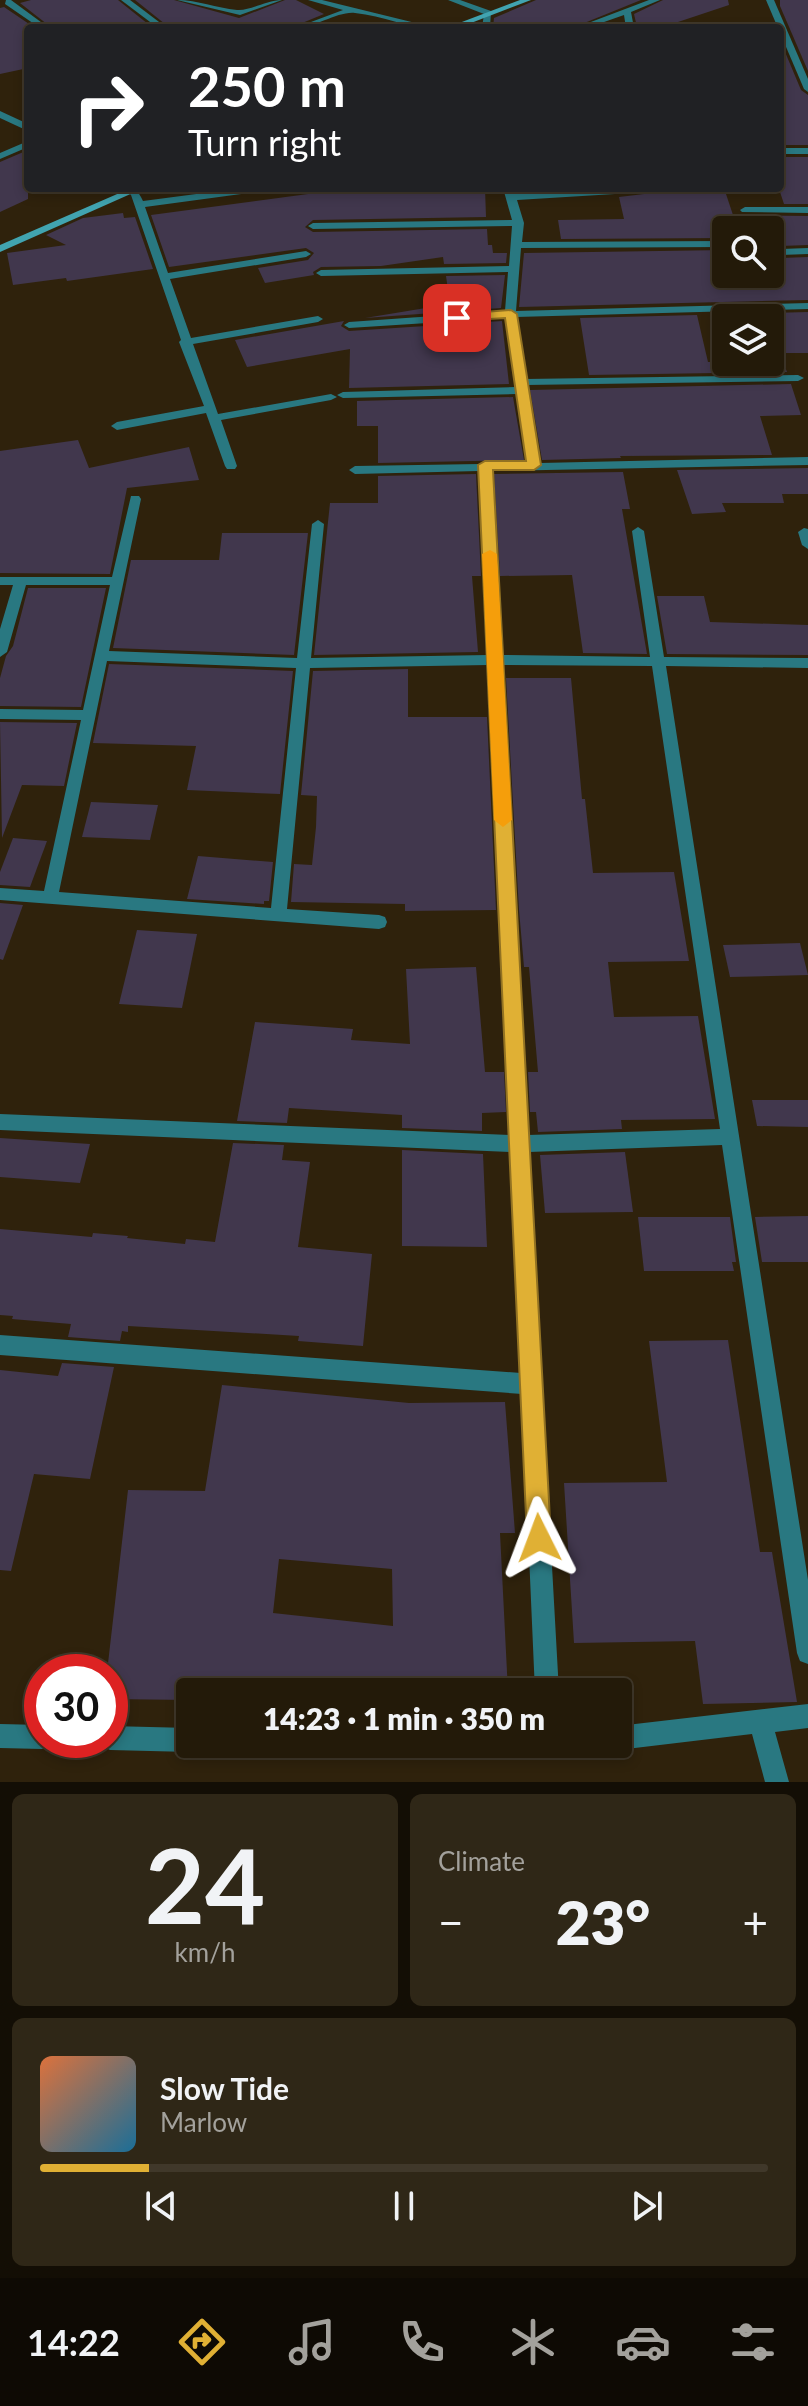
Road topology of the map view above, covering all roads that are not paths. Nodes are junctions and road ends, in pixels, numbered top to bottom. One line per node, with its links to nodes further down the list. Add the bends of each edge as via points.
1 (125, 0): 14 (street)
2 (181, 0): 3 (street, via 240,13)
3 (278, 0)
4 (312, 0): 10 (street)
5 (452, 0): 12 (street)
6 (527, 0): 12 (street)
7 (656, 0): 11 (street)
8 (770, 0): 21 (street)
9 (8, 2): 13 (street)
10 (350, 9): 15 (street); 16 (street)
11 (627, 10): 19 (street); 20 (street)
12 (488, 13): 17 (street); 18 (street)
13 (39, 24)
14 (158, 24)
15 (310, 24)
16 (415, 24)
17 (460, 24)
18 (487, 24)
19 (590, 24)
20 (629, 24)
21 (779, 24)
22 (784, 37): 23 (street)
23 (807, 85)
24 (0, 114): 25 (street)
25 (24, 126)
26 (24, 146): 29 (street)
27 (784, 151): 28 (street)
28 (808, 151)
29 (0, 156)
30 (126, 192): 41 (street)
31 (134, 192): 34 (street)
32 (234, 192): 34 (street)
33 (510, 192): 37 (street)
34 (138, 205): 47 (street)
35 (745, 210): 36 (street)
36 (808, 210)
37 (519, 223): 38 (street); 40 (street)
38 (313, 226)
39 (712, 244): 40 (street)
40 (519, 245): 45 (street)
41 (0, 249)
42 (808, 251): 43 (street)
43 (784, 252)
44 (306, 254): 47 (street)
45 (512, 269): 46 (street); 49 (street)
46 (321, 273)
47 (163, 277): 52 (street)
48 (808, 306): 49 (street)
49 (511, 314): 51 (street); 54 (street)
50 (318, 319): 52 (street)
51 (349, 325)
52 (185, 342): 55 (street)
53 (798, 378): 54 (street)
54 (521, 386): 55 (street, via 337,396); 59 (street)
55 (211, 413): 56 (street); 60 (street)
56 (117, 426)
57 (808, 461): 59 (street)
58 (485, 465): 59 (street); 61 (street); 70 (street)
59 (534, 465)
60 (231, 466)
61 (355, 470)
62 (135, 499): 67 (street)
63 (318, 524): 72 (street)
64 (638, 531): 71 (street)
65 (0, 581): 66 (street)
66 (21, 581): 67 (street); 68 (street)
67 (119, 581): 69 (street)
68 (0, 652)
69 (104, 656): 72 (street); 75 (street)
70 (495, 660): 71 (street); 72 (street); 82 (street)
71 (657, 661): 73 (street); 81 (street)
72 (303, 663): 78 (street)
73 (808, 663)
74 (0, 714): 75 (street)
75 (91, 715): 77 (street)
76 (0, 894): 77 (street)
77 (50, 898): 78 (street)
78 (278, 916): 79 (street)
79 (379, 922)
80 (0, 1122): 82 (street)
81 (729, 1137): 82 (street); 85 (street)
82 (519, 1144): 84 (street)
83 (0, 1345): 84 (street)
84 (531, 1384): 86 (street)
85 (808, 1653)
86 (546, 1678)
87 (808, 1716): 88 (street)
88 (761, 1722): 90 (street); 94 (street)
89 (0, 1736): 91 (street)
90 (632, 1736)
91 (24, 1737)
92 (128, 1738): 93 (street)
93 (176, 1740)
94 (777, 1782)

